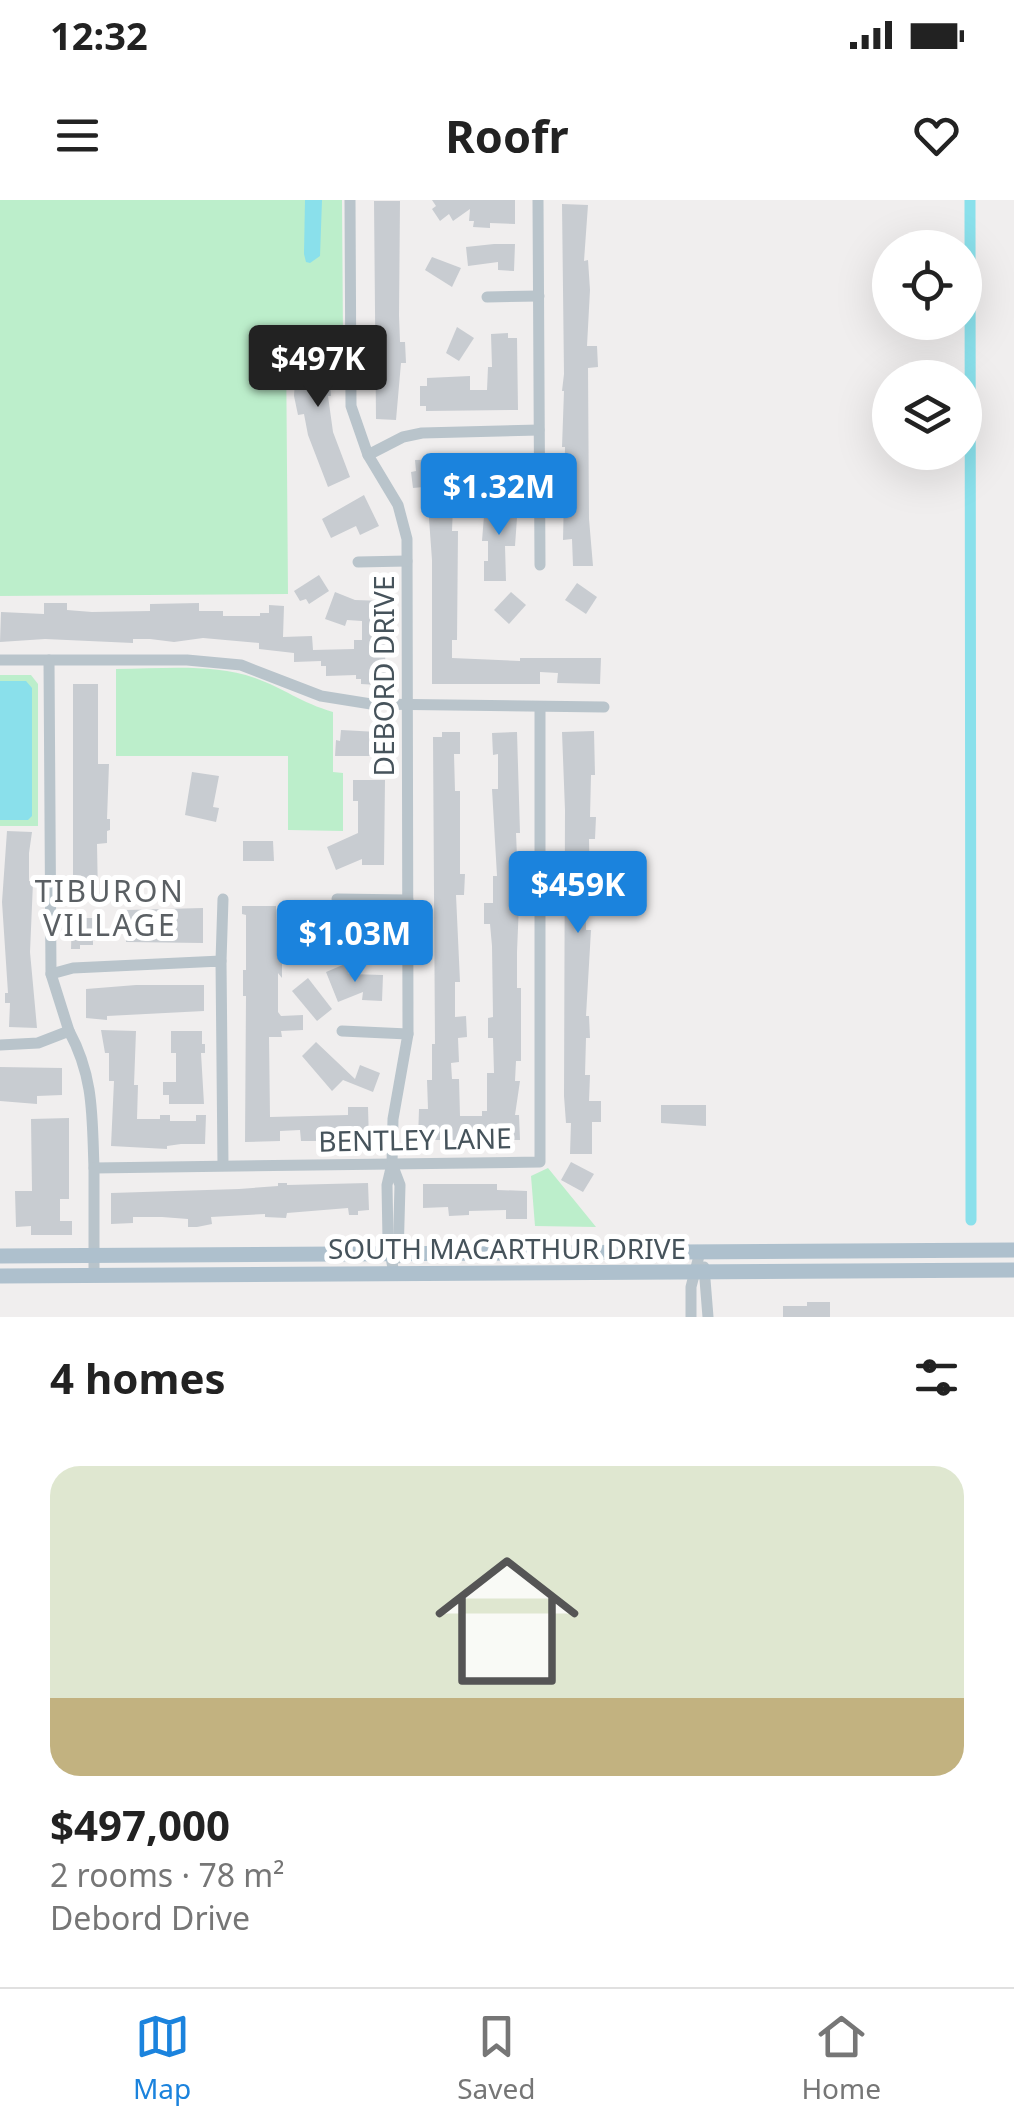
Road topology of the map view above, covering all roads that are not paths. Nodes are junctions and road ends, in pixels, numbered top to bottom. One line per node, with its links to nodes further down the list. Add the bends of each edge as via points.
1 (350, 200): 6 (street, DEBORD DRIVE, via 350,406)
2 (538, 200): 4 (street)
3 (487, 296): 4 (street)
4 (539, 296): 5 (street)
5 (539, 430): 6 (street, via 422,432); 9 (street)
6 (368, 456): 8 (street, DEBORD DRIVE, via 398,504)
7 (358, 562): 8 (street)
8 (407, 562): 12 (street, DEBORD DRIVE)
9 (540, 565)
10 (0, 660): 11 (street)
11 (49, 660): 12 (street, via 241,665 345,702); 19 (street)
12 (408, 706): 13 (street); 17 (street, DEBORD DRIVE)
13 (540, 707): 14 (street); 24 (street, BENTLEY LANE, via 540,1162)
14 (604, 707)
15 (223, 899): 18 (street)
16 (338, 900): 17 (street)
17 (408, 900): 22 (street, DEBORD DRIVE)
18 (221, 960): 19 (street); 25 (street)
19 (51, 974): 20 (street)
20 (69, 1031): 23 (street, via 38,1043); 26 (street, via 84,1058 92,1096)
21 (342, 1031): 22 (street)
22 (408, 1034): 24 (street, DEBORD DRIVE)
23 (0, 1044)
24 (392, 1164): 25 (street, BENTLEY LANE); 29 (street, DEBORD DRIVE, via 400,1185)
25 (224, 1166): 26 (street, BENTLEY LANE)
26 (94, 1168): 30 (street)
27 (1014, 1250): 28 (main road, SOUTH MACARTHUR DRIVE)
28 (700, 1252): 29 (main road, SOUTH MACARTHUR DRIVE); 33 (street)
29 (394, 1254): 30 (main road, SOUTH MACARTHUR DRIVE); 34 (street, DEBORD DRIVE)
30 (94, 1255): 31 (main road, SOUTH MACARTHUR DRIVE); 36 (street)
31 (0, 1256)
32 (1014, 1270): 33 (main road, SOUTH MACARTHUR DRIVE)
33 (700, 1272): 34 (main road, SOUTH MACARTHUR DRIVE); 37 (street); 38 (street)
34 (394, 1274): 36 (main road, SOUTH MACARTHUR DRIVE)
35 (0, 1276): 36 (main road, SOUTH MACARTHUR DRIVE)
36 (94, 1276)
37 (691, 1317)
38 (708, 1317)

